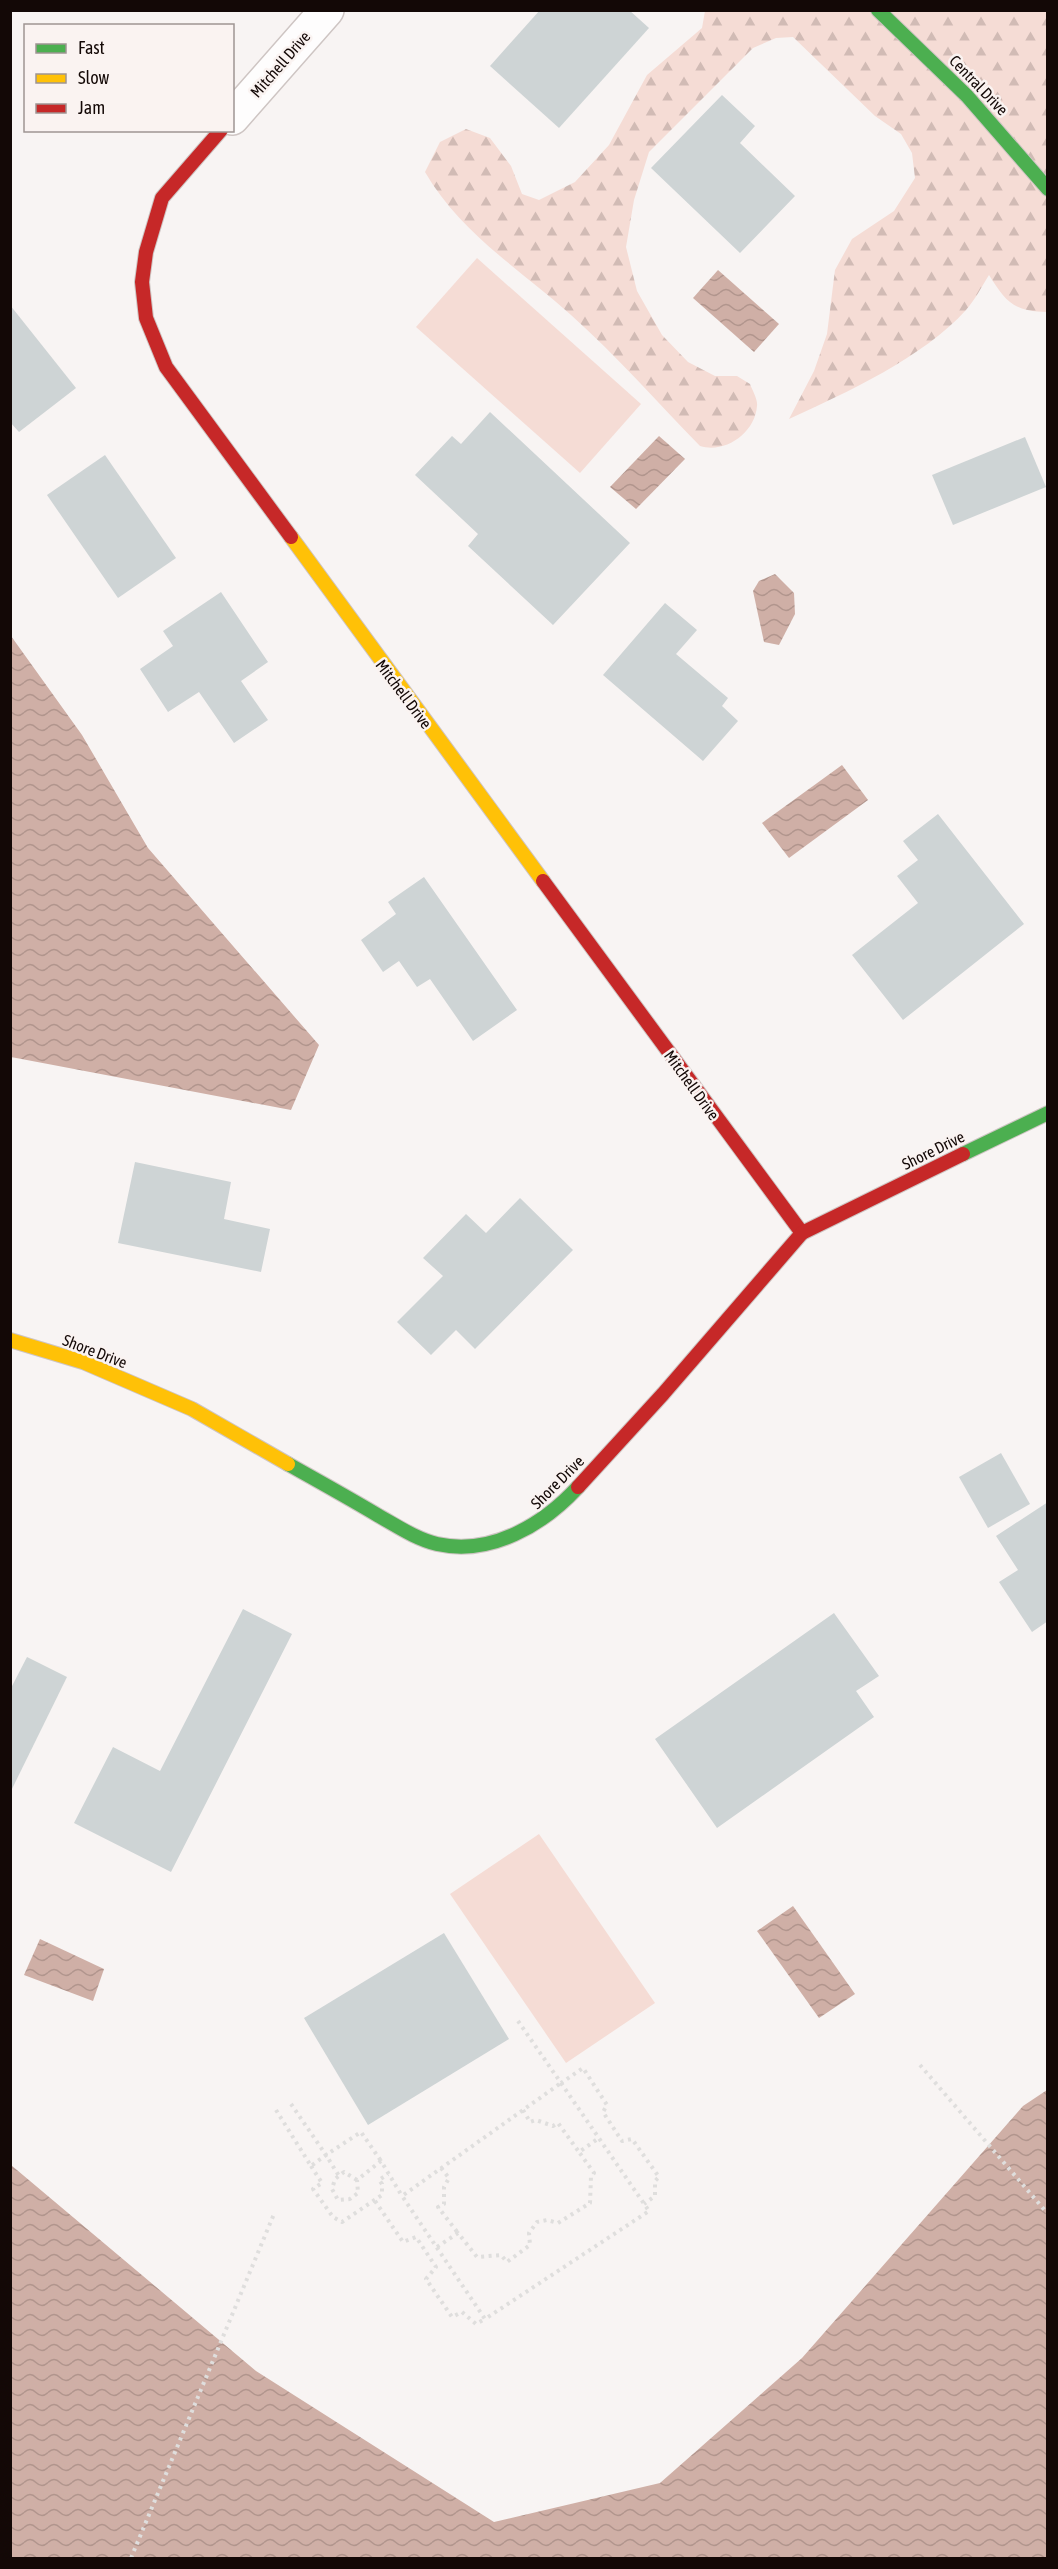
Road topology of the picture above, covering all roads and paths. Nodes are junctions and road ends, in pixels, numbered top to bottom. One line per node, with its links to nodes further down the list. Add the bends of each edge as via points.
1 (327, 10): 3 (street, Mitchell Drive)
2 (878, 10): 5 (street, Central Drive, via 1012,143)
3 (234, 116)
4 (219, 132): 7 (street, Mitchell Drive, via 162,198 146,252 142,282 146,318 166,368)
5 (1047, 189)
6 (1047, 1113): 7 (street, Shore Drive)
7 (802, 1233): 8 (street, Shore Drive, via 565,1501 531,1528 481,1546 437,1544 411,1534 192,1409 83,1362)
8 (10, 1340)
9 (518, 2021): 11 (path)
10 (920, 2065): 28 (path)
11 (561, 2083): 14 (path); 15 (path); 26 (path, via 583,2068 607,2105 603,2112 622,2141 632,2139 658,2177 655,2196)
12 (291, 2104): 17 (path)
13 (276, 2110): 19 (path)
14 (523, 2110): 16 (path, via 530,2122 553,2126 558,2123); 20 (path)
15 (599, 2138): 16 (path); 26 (path)
16 (579, 2152): 29 (path, via 594,2173 589,2187 590,2203 558,2223 537,2222 529,2233 530,2245 507,2262 501,2255 477,2257)
17 (326, 2155): 18 (path, via 361,2132); 19 (path); 22 (path)
18 (381, 2161): 21 (path); 23 (path)
19 (311, 2166): 25 (path, via 322,2183 313,2189 333,2217 342,2222)
20 (441, 2168): 24 (path); 29 (path, via 449,2178 444,2187 444,2204 438,2207)
21 (388, 2174): 24 (path); 25 (path, via 379,2180 382,2195)
22 (339, 2176): 23 (path, via 344,2172); 23 (path, via 333,2189 338,2200 350,2199 358,2193)
23 (357, 2180)
24 (402, 2196): 30 (path)
25 (375, 2201): 31 (path, via 402,2241 416,2237 436,2267 426,2279 452,2316 462,2312 476,2324)
26 (644, 2204): 31 (path, via 649,2211)
27 (274, 2214): 32 (path)
28 (1047, 2214)
29 (458, 2232): 30 (path)
30 (437, 2247): 31 (path)
31 (485, 2319)
32 (131, 2559)

